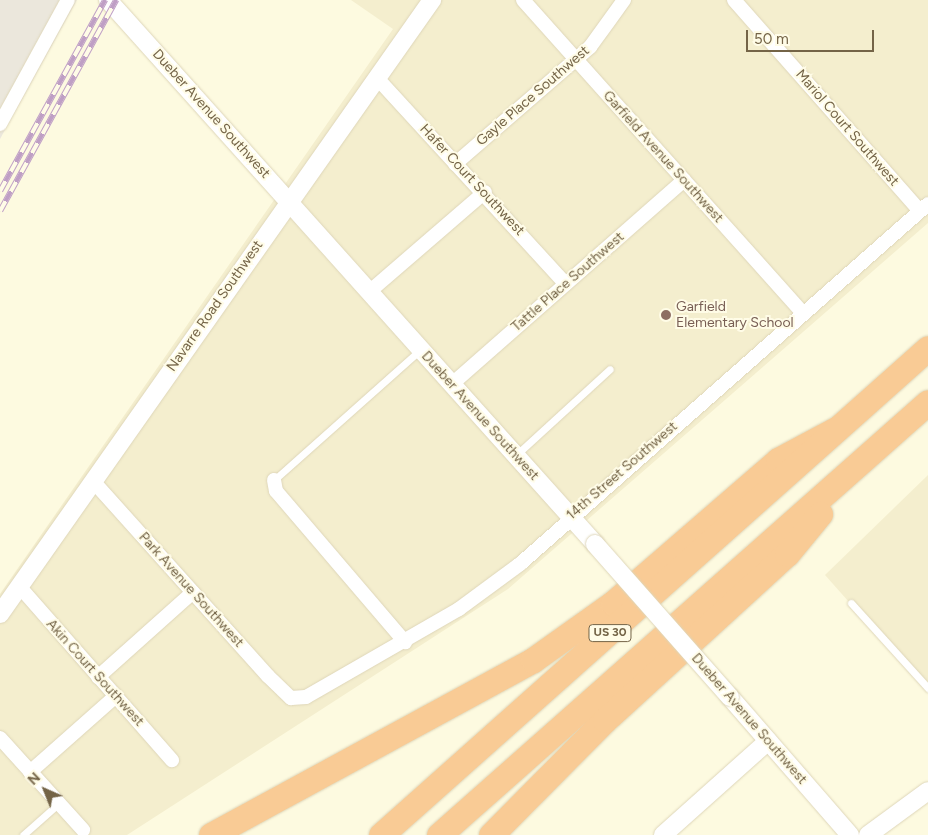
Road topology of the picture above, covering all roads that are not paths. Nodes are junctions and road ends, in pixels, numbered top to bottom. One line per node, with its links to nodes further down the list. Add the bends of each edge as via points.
1 (68, 0): 9 (street)
2 (108, 0): 13 (street, Dueber Avenue Southwest)
3 (432, 0): 8 (street, Navarre Road Southwest)
4 (523, 0): 7 (street, Garfield Avenue Southwest)
5 (624, 0): 7 (street, Gayle Place Southwest)
6 (734, 0): 14 (street, Mariol Court Southwest)
7 (576, 59): 10 (street, Gayle Place Southwest); 11 (street, Garfield Avenue Southwest)
8 (377, 78): 10 (street, Hafer Court Southwest); 13 (street, Navarre Road Southwest)
9 (0, 124)
10 (455, 164): 12 (street, Hafer Court Southwest)
11 (684, 180): 15 (street, Tattle Place Southwest); 17 (street, Garfield Avenue Southwest)
12 (485, 192): 15 (street, Hafer Court Southwest); 16 (street)
13 (289, 202): 16 (street, Dueber Avenue Southwest); 27 (street, Navarre Road Southwest)
14 (924, 208): 17 (street, 14th Street Southwest)
15 (565, 283): 21 (street, Tattle Place Southwest)
16 (369, 292): 19 (street, Dueber Avenue Southwest)
17 (804, 313): 28 (street, 14th Street Southwest)
18 (928, 348): 23 (highway, US 30)
19 (421, 350): 21 (street, Dueber Avenue Southwest); 26 (lane)
20 (610, 369): 24 (lane)
21 (452, 384): 24 (street, Dueber Avenue Southwest)
22 (928, 402): 25 (highway, US 30)
23 (838, 428): 46 (highway, via 778,460 613,603 533,660); 47 (highway, US 30)
24 (516, 455): 28 (street, Dueber Avenue Southwest)
25 (865, 458): 48 (highway, US 30); 49 (highway, via 787,554 605,720)
26 (274, 480): 33 (street, via 276,491)
27 (93, 481): 29 (street, Navarre Road Southwest); 30 (street, Park Avenue Southwest)
28 (570, 517): 33 (street, 14th Street Southwest, via 490,587); 39 (street, Dueber Avenue Southwest, bridge)
29 (19, 586): 32 (street, Navarre Road Southwest); 34 (street, Akin Court Southwest)
30 (194, 592): 34 (street); 37 (street, Park Avenue Southwest)
31 (851, 603): 35 (lane)
32 (0, 614)
33 (405, 642): 37 (street, 14th Street Southwest, via 313,693)
34 (98, 677): 36 (street, Akin Court Southwest)
35 (928, 688)
36 (116, 696): 40 (street, Akin Court Southwest); 41 (street)
37 (291, 698)
38 (0, 738): 41 (street)
39 (768, 741): 50 (street); 51 (street, Dueber Avenue Southwest)
40 (172, 760)
41 (30, 772): 43 (street)
42 (928, 792): 52 (street)
43 (59, 803): 44 (street); 45 (lane)
44 (83, 830)
45 (24, 835)
46 (211, 835)
47 (381, 835)
48 (439, 835)
49 (491, 835)
50 (663, 835)
51 (850, 835)
52 (868, 835)

